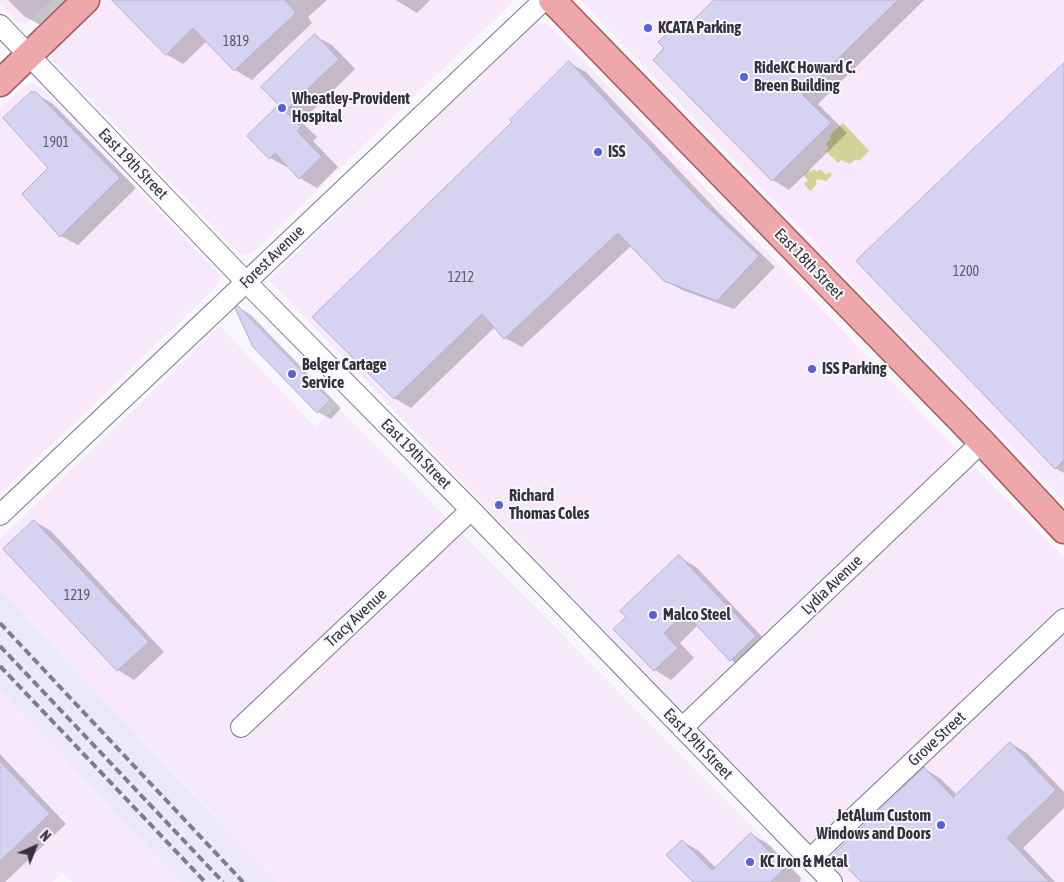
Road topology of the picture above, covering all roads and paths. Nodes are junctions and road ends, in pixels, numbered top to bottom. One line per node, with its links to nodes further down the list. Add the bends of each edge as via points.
1 (86, 0): 5 (main road)
2 (544, 0): 7 (street, Forest Avenue)
3 (552, 0): 8 (main road, East 18th Street)
4 (0, 25): 5 (street, East 19th Street)
5 (28, 55): 6 (main road); 7 (street, East 19th Street)
6 (0, 83)
7 (246, 282): 9 (street, East 19th Street); 10 (street, Forest Avenue)
8 (982, 442): 11 (main road, East 18th Street); 14 (street, Lydia Avenue)
9 (471, 510): 13 (street, Tracy Avenue); 14 (street, East 19th Street)
10 (0, 515)
11 (1064, 530)
12 (1064, 619): 15 (street, Grove Street)
13 (241, 727)
14 (682, 728): 15 (street, East 19th Street)
15 (810, 858): 16 (street, East 19th Street)
16 (832, 882)

